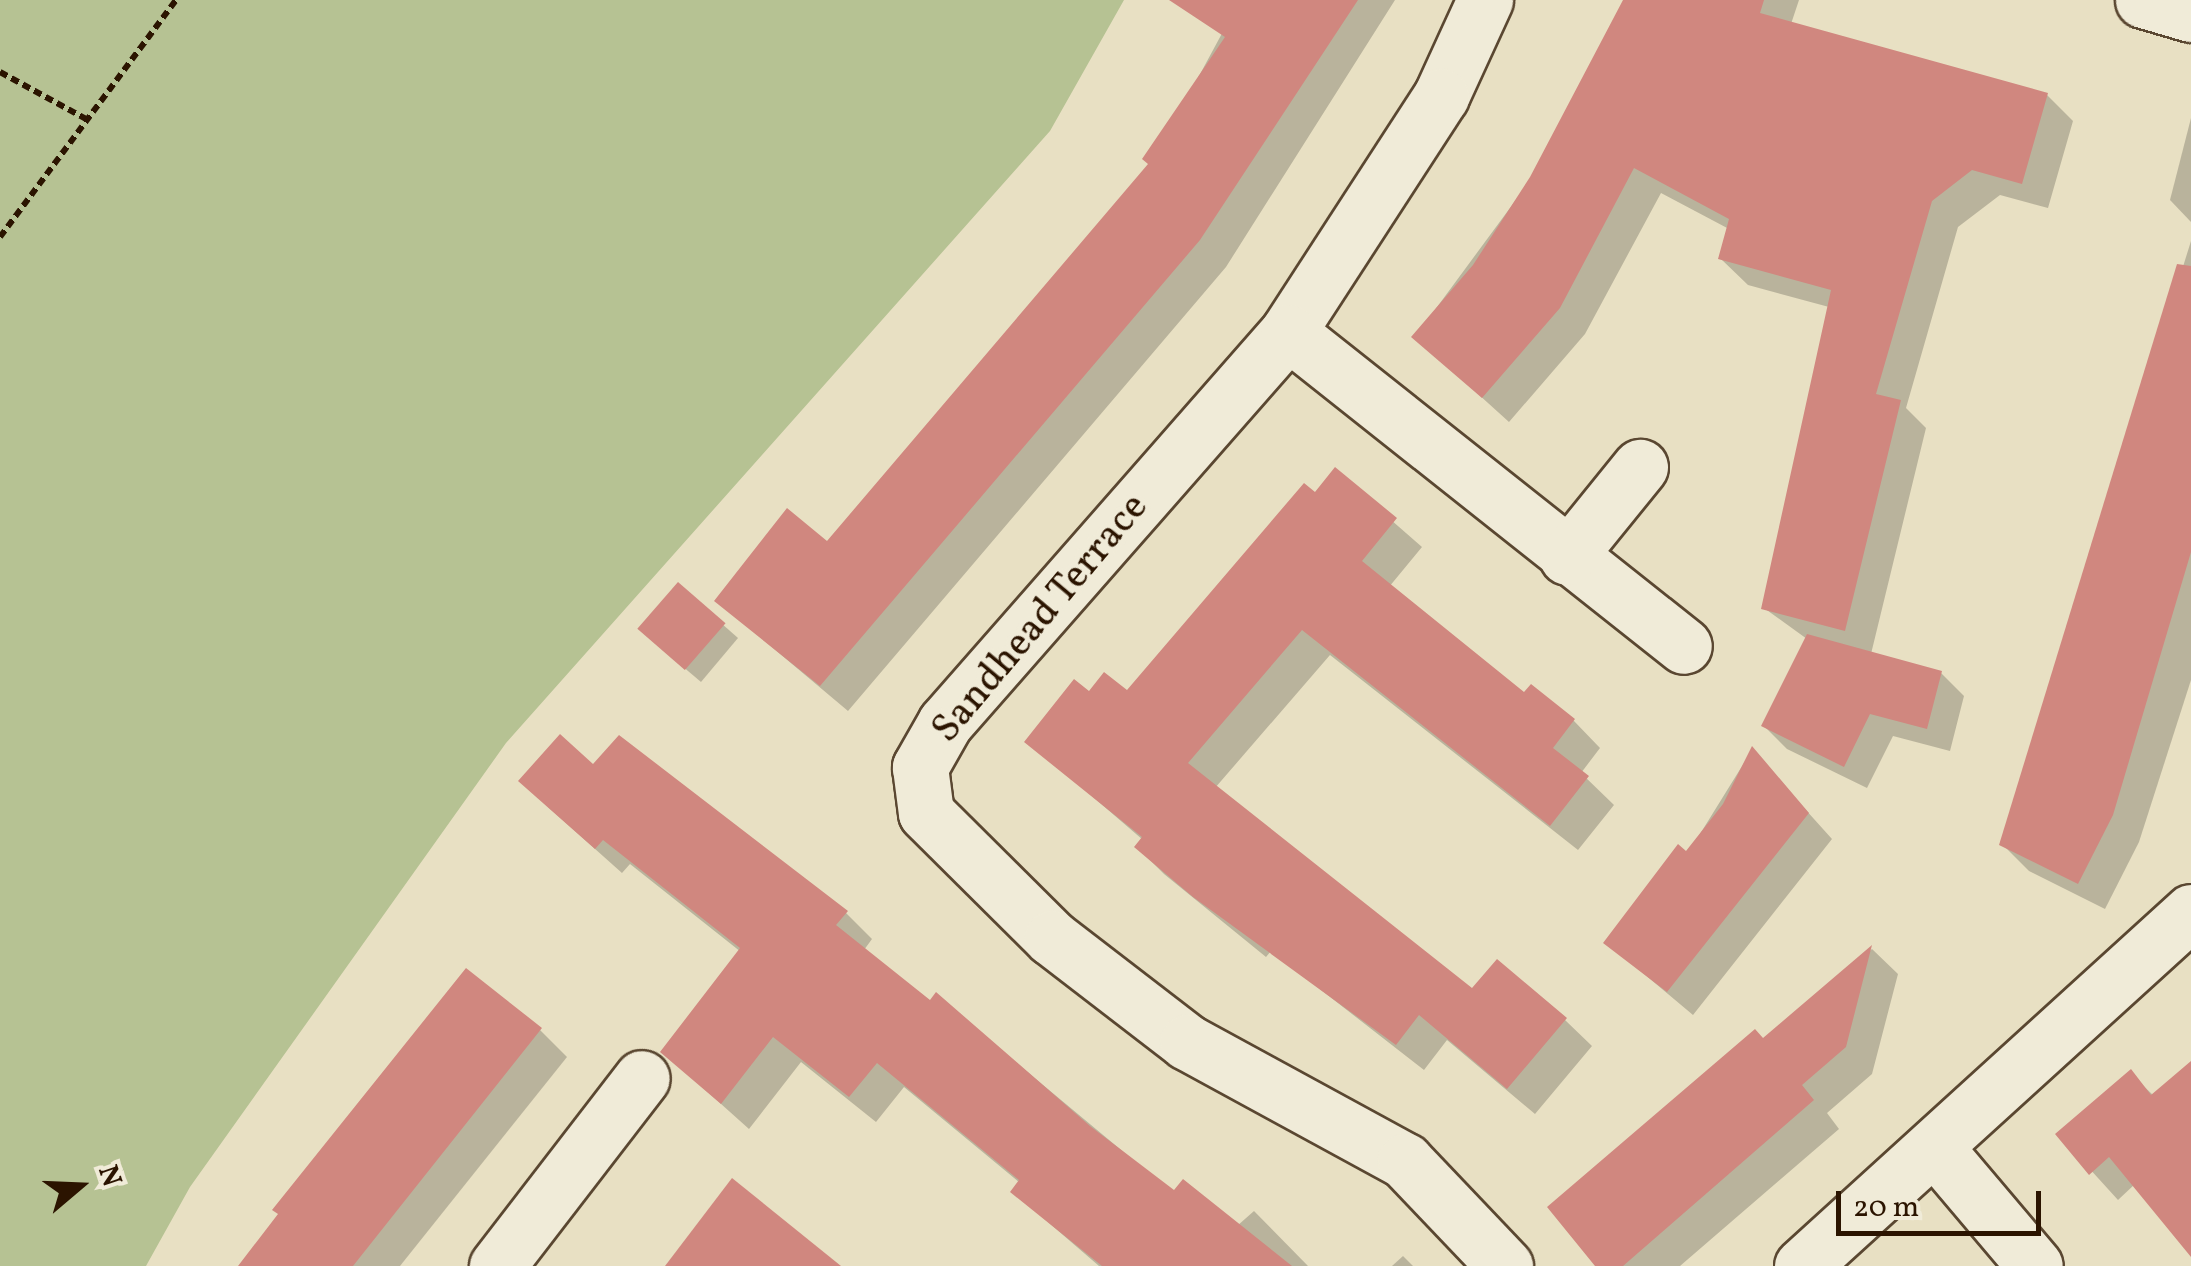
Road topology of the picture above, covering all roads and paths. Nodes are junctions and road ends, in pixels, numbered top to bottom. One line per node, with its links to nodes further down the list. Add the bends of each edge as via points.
1 (176, 0): 6 (path)
2 (1485, 0): 8 (street, Sandhead Terrace, via 1440,96)
3 (2142, 0): 4 (street)
4 (2191, 14)
5 (0, 72): 6 (path)
6 (90, 121): 7 (path)
7 (0, 236)
8 (1288, 332): 10 (street); 16 (street, Sandhead Terrace, via 945,723 920,767 926,813 1052,938 1187,1042 1406,1161)
9 (1640, 467): 10 (street)
10 (1567, 557): 11 (street)
11 (1684, 646)
12 (2191, 912): 14 (street)
13 (642, 1078): 15 (street)
14 (1936, 1149): 17 (street); 18 (street)
15 (497, 1266)
16 (1505, 1266)
17 (1802, 1266)
18 (2035, 1266)

